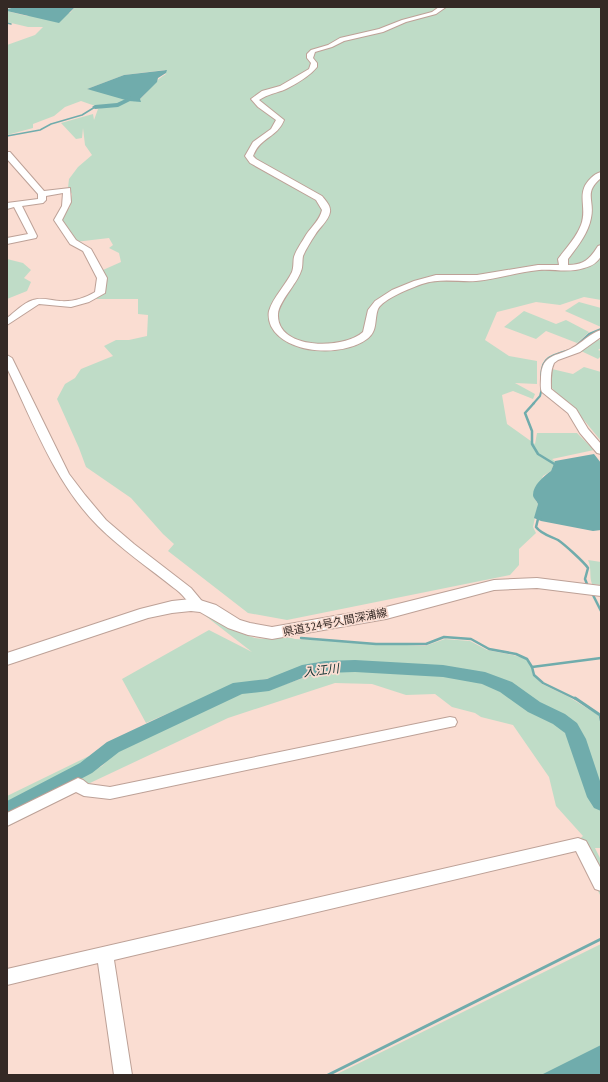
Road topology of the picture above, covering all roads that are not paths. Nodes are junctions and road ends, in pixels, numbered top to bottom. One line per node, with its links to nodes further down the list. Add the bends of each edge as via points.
1 (443, 7): 9 (street, via 434,13 404,21 381,31 348,37 313,51 310,58 314,67 311,70 283,88 255,99 280,120 274,131 256,142 249,156 253,161 319,198 326,210 299,256 297,271 274,310 272,316 275,324 281,333 303,346 322,348 340,345 367,335 370,330 371,314 376,304 418,282 439,277 476,278)
2 (7, 154): 4 (street)
3 (601, 174): 9 (street, via 587,187 585,195 588,211 585,224 563,259)
4 (42, 194): 5 (street, via 42,200); 10 (street, via 68,190 69,200 58,220 73,242 87,249 102,278 100,293 82,302 37,302)
5 (17, 205): 6 (street); 7 (street, via 33,236)
6 (7, 206)
7 (7, 240)
8 (601, 248): 9 (street, via 594,261 580,267)
9 (564, 267)
10 (7, 322)
11 (601, 333): 14 (street, via 591,337 578,350 549,362 546,369 546,390 572,411 584,431)
12 (7, 358): 13 (street)
13 (13, 381): 16 (street, via 64,474 81,498 102,522 130,547 187,590)
14 (601, 451)
15 (601, 591): 16 (main road, 県道324号久間深浦線, via 537,583 494,585 386,613 272,633 234,624 221,614)
16 (200, 606): 17 (main road, 県道324号久間深浦線, via 172,607 146,613)
17 (7, 659)
18 (450, 722): 19 (street, via 110,793 84,790 78,784)
19 (7, 820)
20 (601, 884): 21 (street, via 578,844)
21 (104, 955): 22 (street); 23 (street)
22 (7, 977)
23 (123, 1075)

